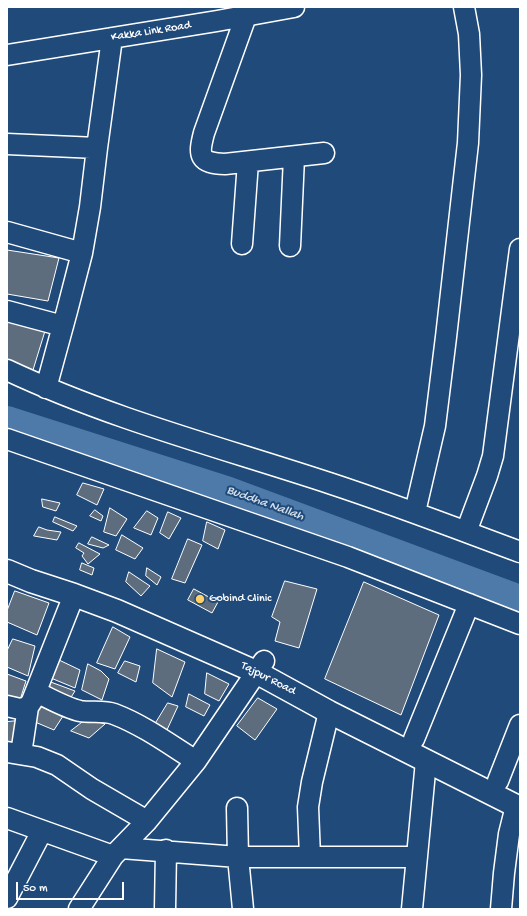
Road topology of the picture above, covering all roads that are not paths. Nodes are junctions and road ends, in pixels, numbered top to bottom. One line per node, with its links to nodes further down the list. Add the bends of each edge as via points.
1 (294, 7): 4 (street, Kakka Link Road)
2 (464, 7): 22 (street, via 469,34 471,75 467,150 435,426)
3 (219, 14): 4 (street, Kakka Link Road); 5 (street, Kakka Link Road)
4 (246, 16): 11 (street, via 204,133 201,153 203,158 214,164)
5 (112, 38): 6 (street, Kakka Link Road); 8 (street)
6 (7, 55)
7 (7, 144): 8 (street)
8 (97, 148): 16 (street)
9 (324, 153): 10 (street)
10 (294, 157): 11 (street); 14 (street)
11 (248, 162): 13 (street)
12 (7, 232): 16 (street)
13 (242, 244)
14 (290, 246)
15 (520, 249): 23 (street, via 493,456)
16 (82, 253): 18 (street)
17 (7, 311): 18 (street)
18 (63, 326): 20 (street)
19 (7, 370): 20 (street)
20 (46, 388): 22 (street, via 148,426)
21 (7, 439): 28 (street, via 348,557)
22 (415, 512): 23 (street)
23 (466, 532): 24 (street)
24 (520, 552)
25 (7, 556): 30 (main road, Tajpur Road, via 168,617)
26 (7, 571): 27 (main road, Tajpur Road)
27 (74, 595): 30 (main road, Tajpur Road); 31 (street)
28 (470, 604): 29 (street); 35 (street)
29 (520, 624)
30 (260, 666): 33 (main road, Tajpur Road); 35 (main road, Tajpur Road); 37 (street)
31 (32, 700): 32 (street, via 20,709); 36 (street); 37 (street, via 83,712 112,713 134,722)
32 (7, 706)
33 (329, 712): 38 (main road, Tajpur Road); 48 (street, via 308,806)
34 (520, 725): 39 (street)
35 (414, 739): 39 (main road, Tajpur Road)
36 (14, 753): 43 (street, via 37,757 57,765 92,789)
37 (196, 761): 43 (street)
38 (426, 761): 40 (main road, Tajpur Road); 49 (street)
39 (498, 781): 40 (main road, Tajpur Road)
40 (519, 802): 55 (street, via 509,834)
41 (237, 808): 47 (street)
42 (7, 818): 44 (street)
43 (147, 820): 46 (street)
44 (42, 831): 46 (street); 50 (street)
45 (166, 850): 46 (street); 47 (street); 52 (street)
46 (117, 852): 51 (street)
47 (238, 857): 48 (street); 53 (street)
48 (310, 857): 49 (street)
49 (417, 857): 54 (street)
50 (7, 898)
51 (79, 909)
52 (165, 909)
53 (243, 909)
54 (412, 909)
55 (501, 909)

